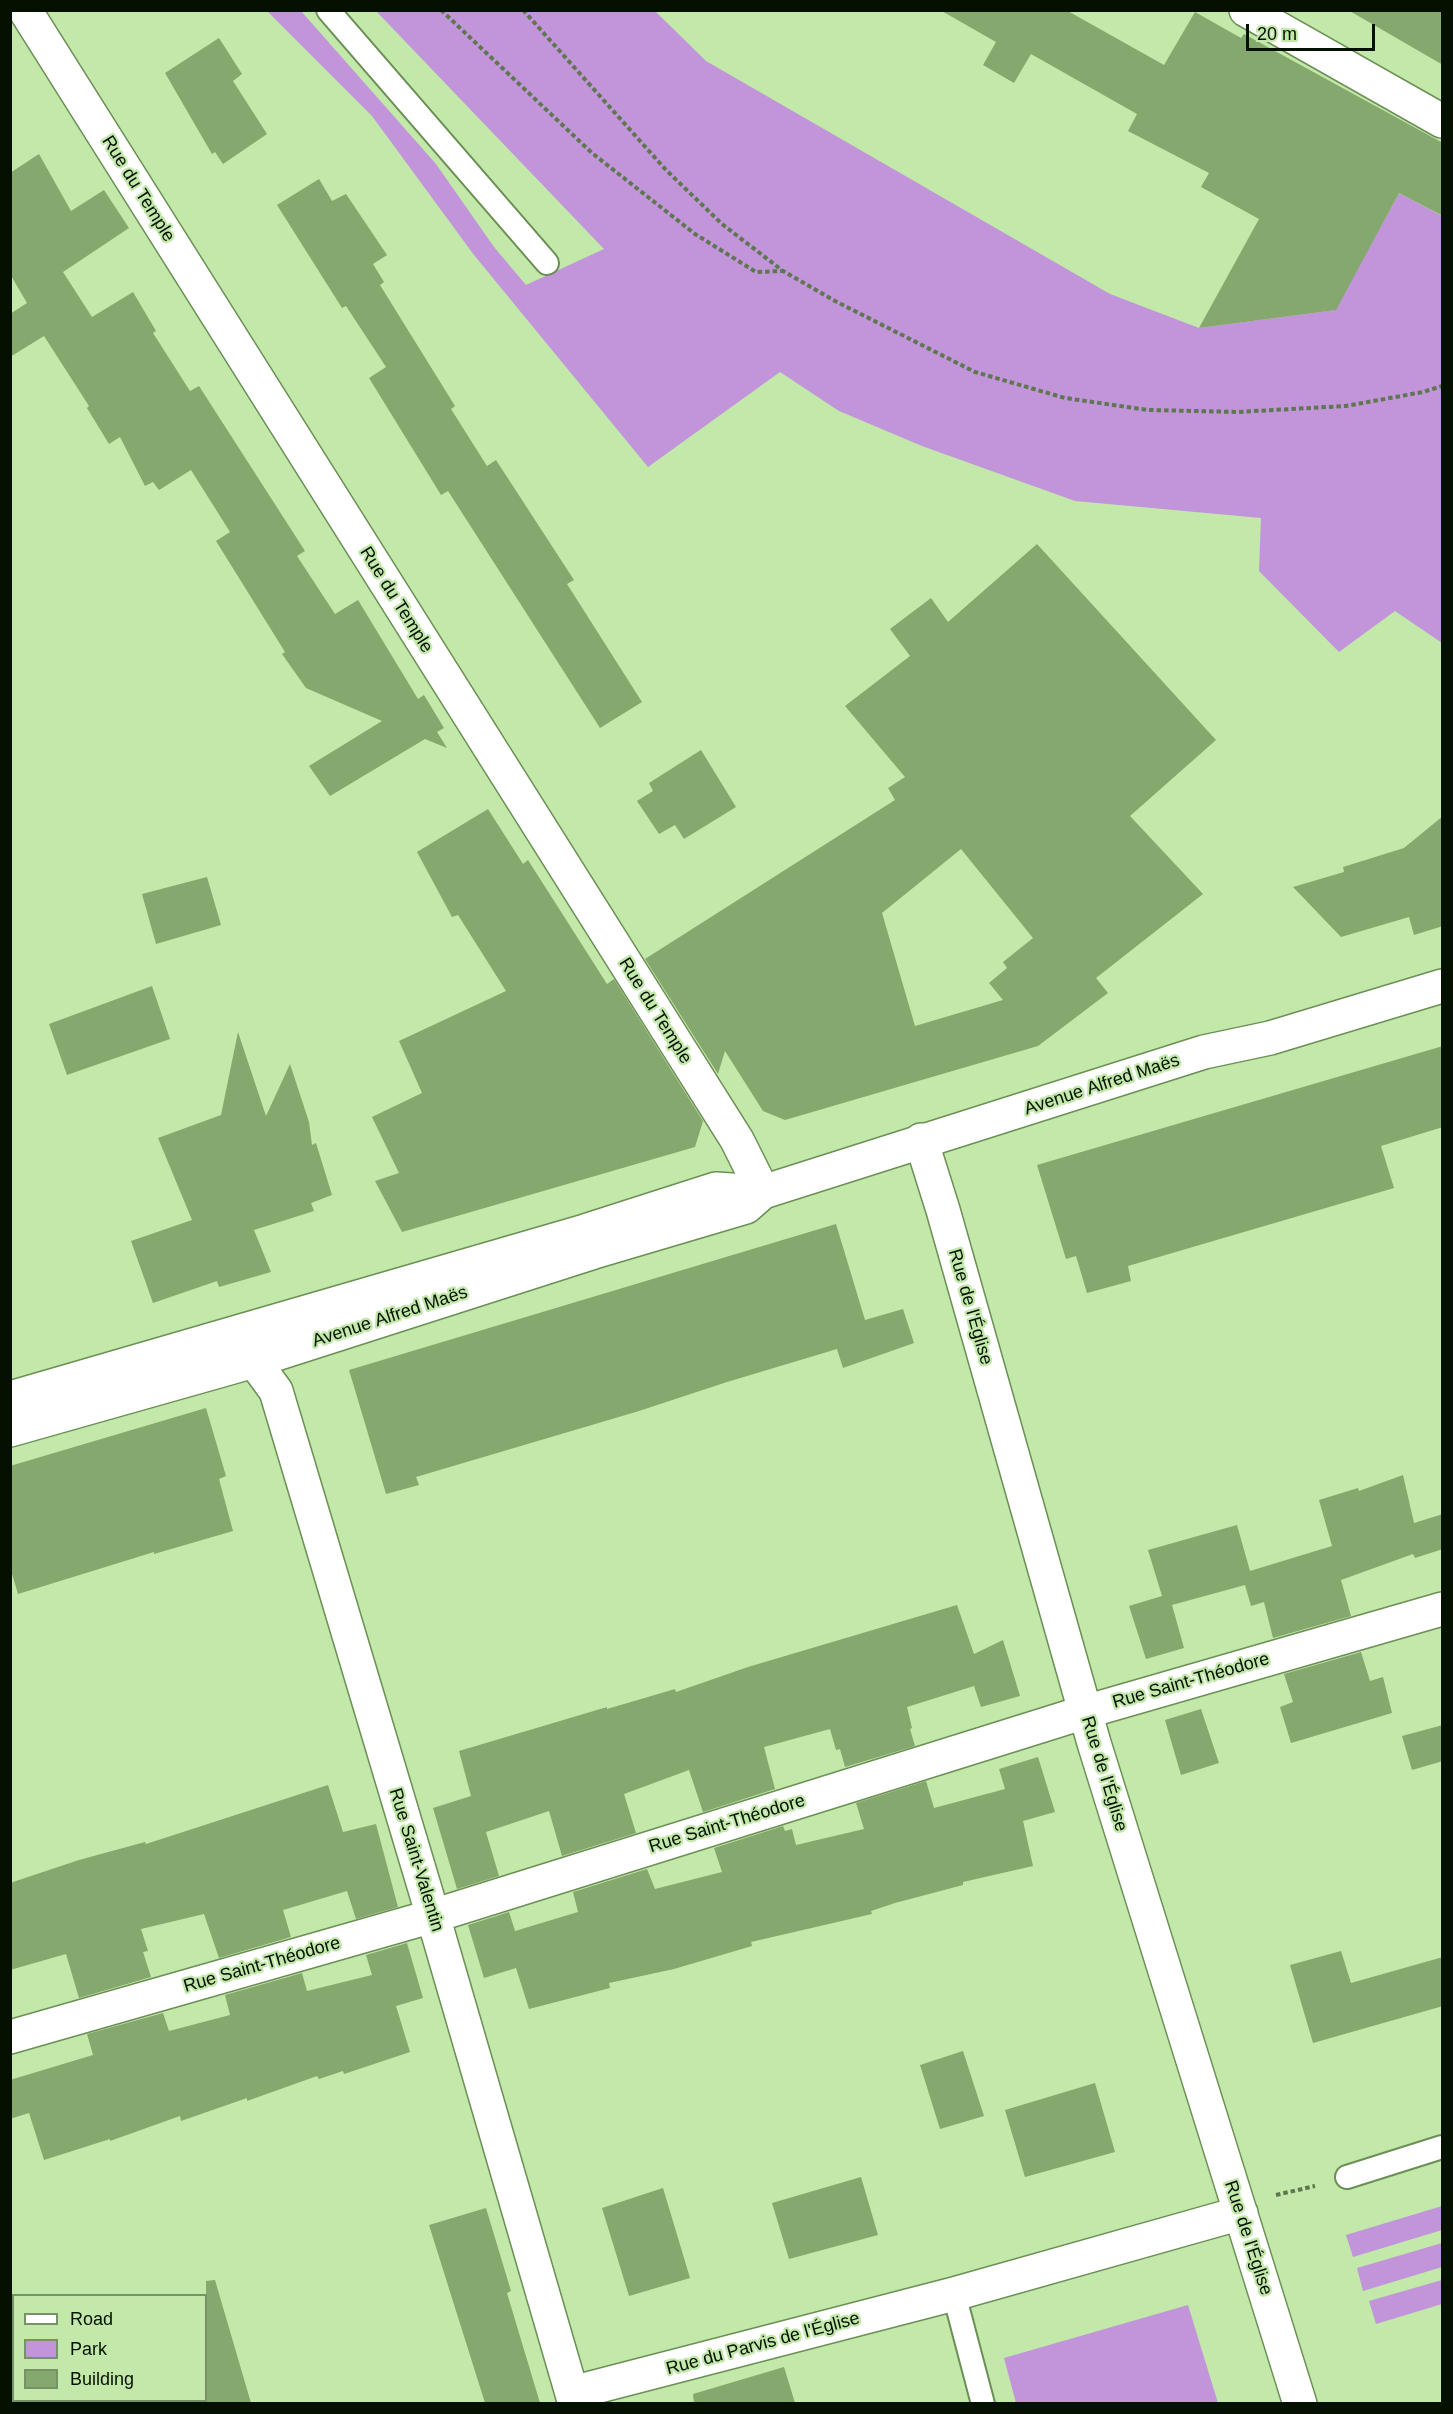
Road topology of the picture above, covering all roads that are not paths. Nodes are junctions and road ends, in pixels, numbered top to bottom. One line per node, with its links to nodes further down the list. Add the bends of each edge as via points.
1 (26, 10): 8 (street, Rue du Temple, via 737,1140)
2 (328, 10): 5 (lane)
3 (1246, 10): 4 (street)
4 (1443, 121)
5 (547, 263)
6 (1443, 986): 7 (street, Avenue Alfred Maës, via 1270,1038 1204,1052)
7 (921, 1140): 8 (street, Avenue Alfred Maës); 14 (street, Rue de l'Église)
8 (763, 1192): 9 (street, Avenue Alfred Maës, via 716,1189 585,1231); 10 (street, Avenue Alfred Maës, via 746,1207)
9 (223, 1335): 10 (street, Rue Saint-Valentin); 11 (street, Avenue Alfred Maës)
10 (254, 1361): 12 (street, Avenue Alfred Maës); 15 (street, Rue Saint-Valentin, via 276,1390)
11 (10, 1398)
12 (10, 1430)
13 (1443, 1609): 14 (street, Rue Saint-Théodore)
14 (1085, 1712): 15 (street, Rue Saint-Théodore); 19 (street, Rue de l'Église)
15 (433, 1916): 16 (street, Rue Saint-Théodore); 21 (street, Rue Saint-Valentin)
16 (10, 2037)
17 (1443, 2147): 18 (lane)
18 (1347, 2177)
19 (1241, 2213): 20 (street, Rue du Parvis de l'Église); 23 (street, Rue de l'Église)
20 (954, 2294): 21 (street, Rue du Parvis de l'Église); 22 (lane)
21 (574, 2398)
22 (983, 2403)
23 (1300, 2403)

